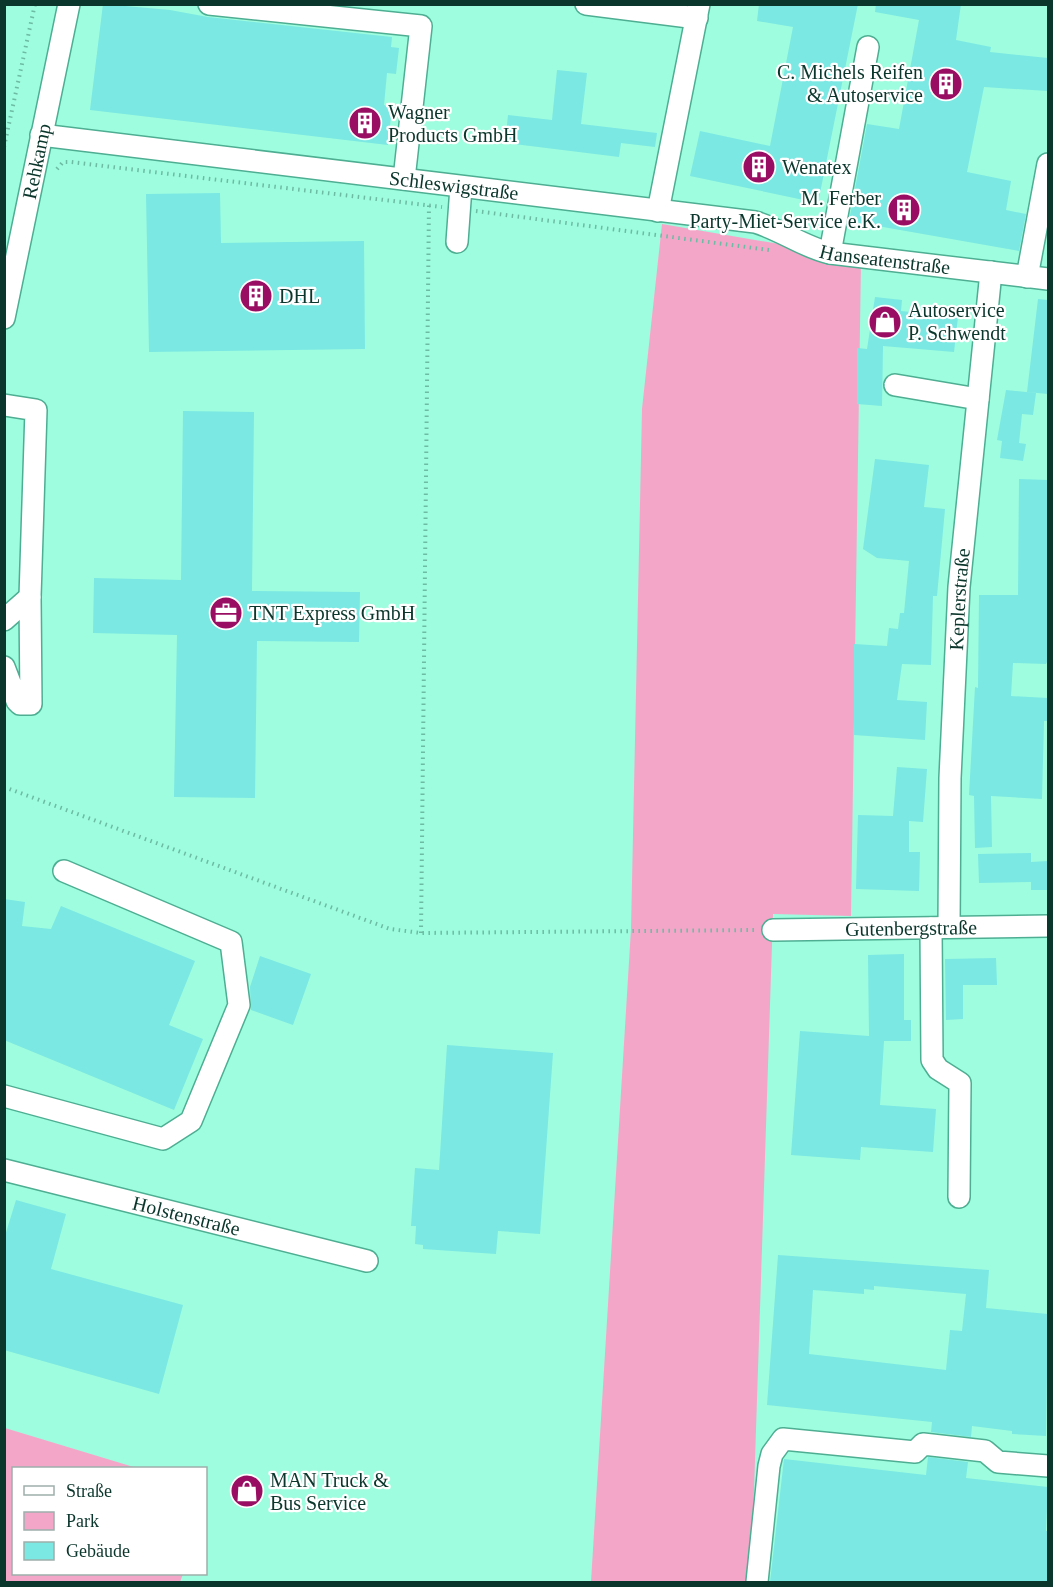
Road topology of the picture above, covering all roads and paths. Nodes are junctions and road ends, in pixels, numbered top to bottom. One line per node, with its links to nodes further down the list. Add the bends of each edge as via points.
1 (35, 4): 8 (path)
2 (69, 4): 7 (street, Rehkamp)
3 (209, 4): 11 (street, via 421,26)
4 (586, 4): 5 (street)
5 (698, 11): 16 (street)
6 (868, 47): 19 (street)
7 (41, 135): 11 (street, Schleswigstraße); 23 (street, Rehkamp)
8 (4, 147)
9 (1048, 164): 21 (street)
10 (56, 170): 14 (path, via 63,162 71,162)
11 (404, 180): 12 (street, Schleswigstraße)
12 (430, 183): 13 (street, Schleswigstraße); 14 (path)
13 (461, 187): 15 (street); 16 (street, Schleswigstraße)
14 (429, 205): 15 (path); 35 (path)
15 (460, 209): 17 (path, via 774,250); 18 (street)
16 (658, 211): 17 (street, Hanseatenstraße, via 755,222)
17 (787, 236): 19 (street, Hanseatenstraße)
18 (457, 243)
19 (830, 253): 20 (street, Hanseatenstraße)
20 (991, 273): 21 (street, Hanseatenstraße); 25 (street, Keplerstraße)
21 (1027, 277): 22 (street, Hanseatenstraße)
22 (1048, 279)
23 (4, 318)
24 (895, 385): 25 (street)
25 (978, 399): 33 (street, Keplerstraße, via 958,587)
26 (4, 405): 27 (street, via 36,410)
27 (30, 597): 28 (street); 29 (street, via 31,704 17,701)
28 (4, 620)
29 (4, 667)
30 (4, 787): 35 (path, via 390,929)
31 (64, 871): 36 (street, via 231,942 239,1005 191,1121 163,1139)
32 (1048, 926): 33 (street, Gutenbergstraße)
33 (940, 927): 34 (street, Gutenbergstraße); 38 (street, Keplerstraße, via 932,1060 960,1083)
34 (773, 930): 35 (path)
35 (421, 933)
36 (4, 1096)
37 (4, 1170): 39 (street, Holstenstraße)
38 (958, 1197)
39 (367, 1261)
40 (1048, 1466): 41 (street, via 998,1462 985,1451 923,1444 915,1452 783,1439 769,1466)
41 (757, 1582)

